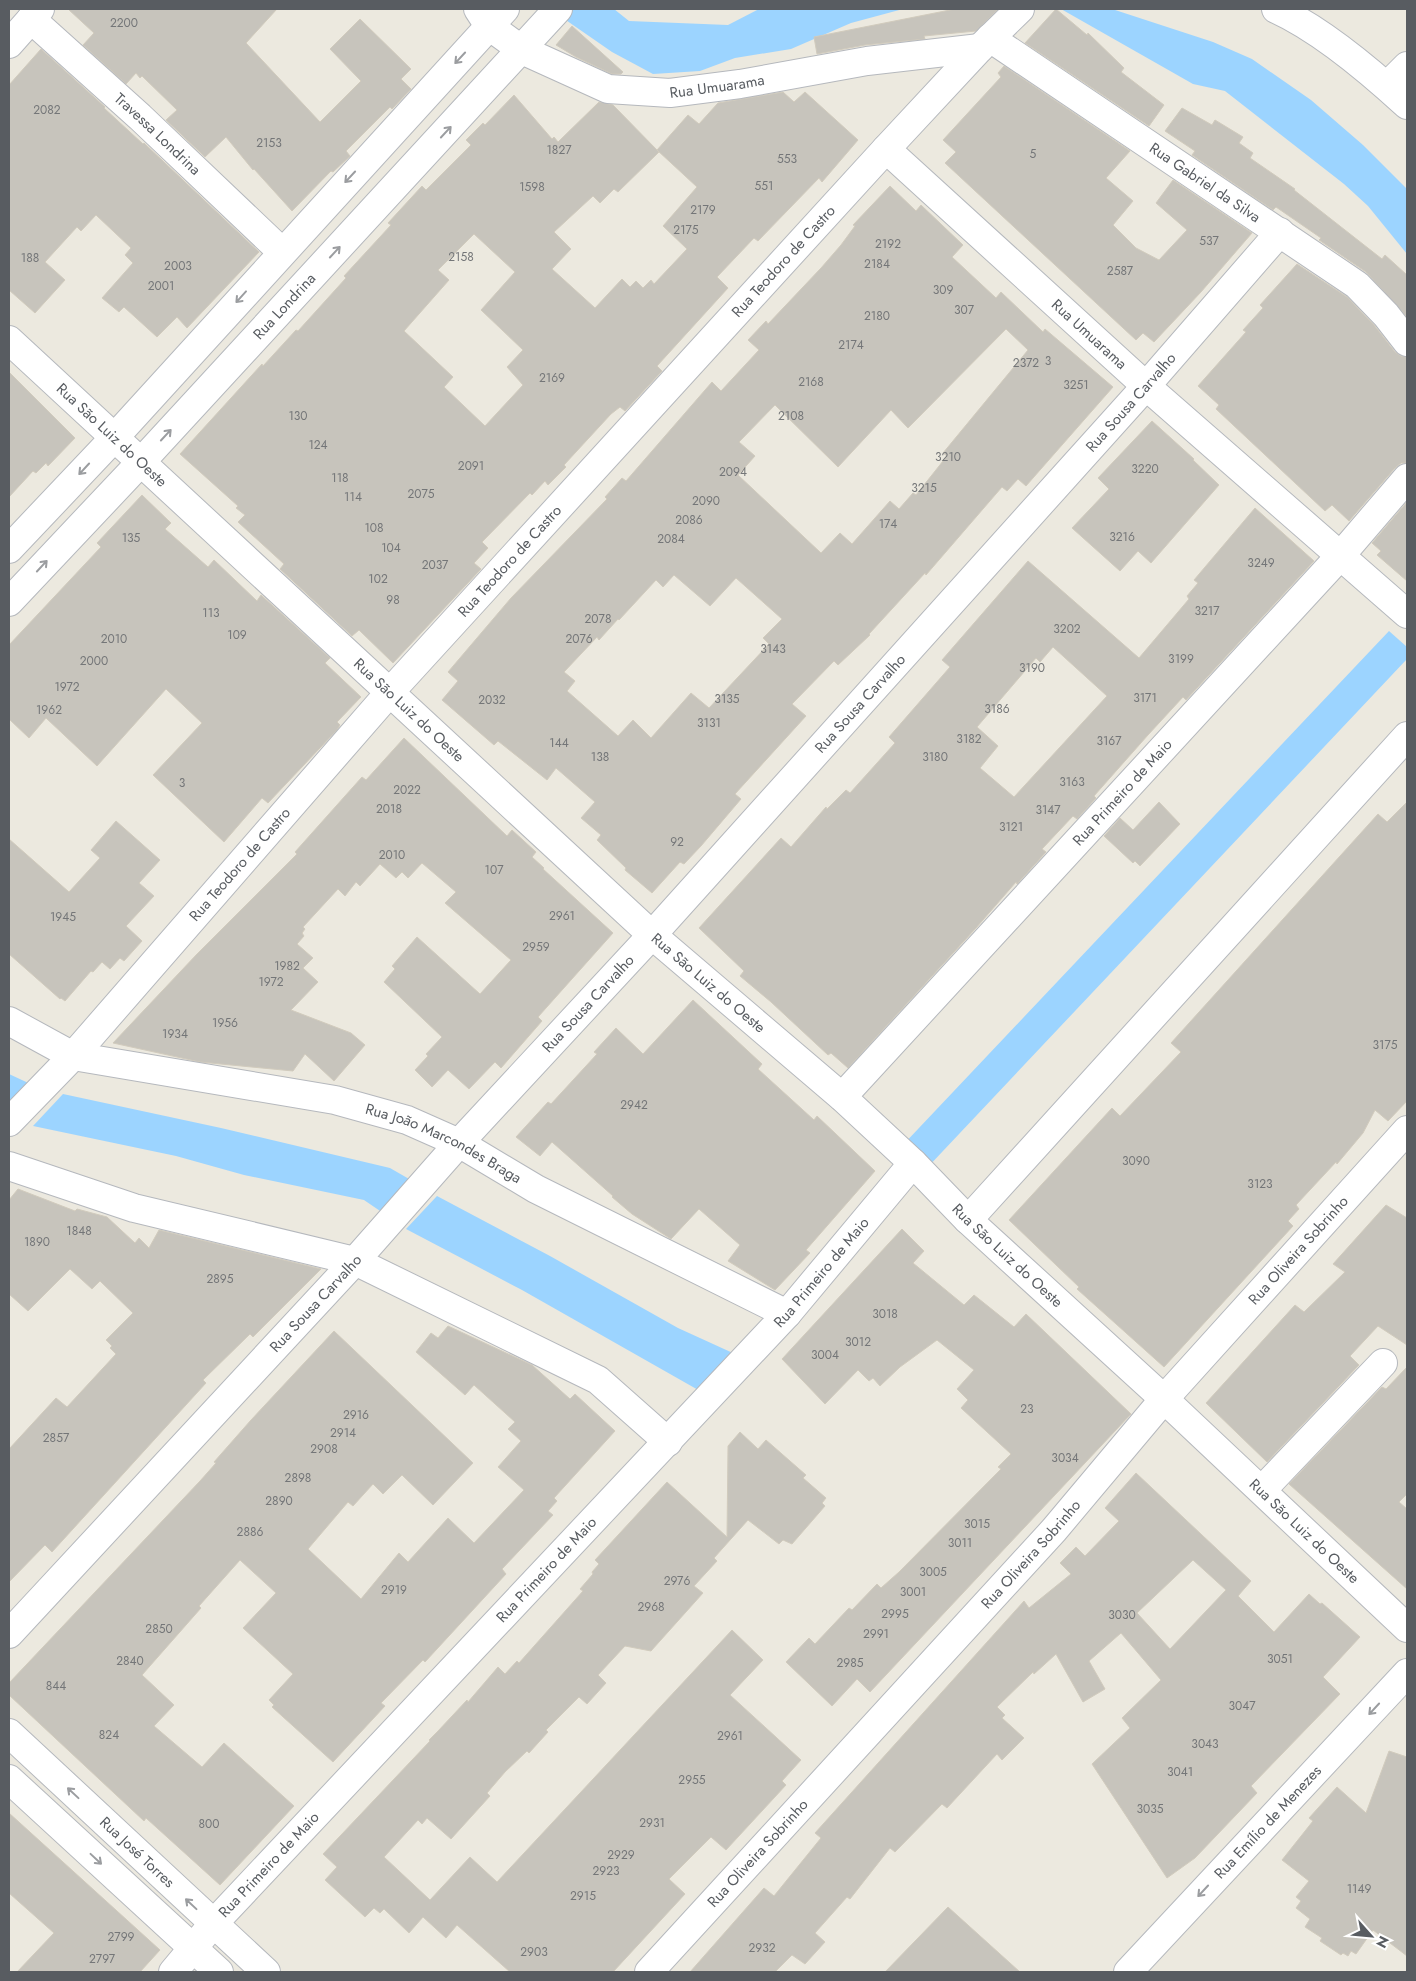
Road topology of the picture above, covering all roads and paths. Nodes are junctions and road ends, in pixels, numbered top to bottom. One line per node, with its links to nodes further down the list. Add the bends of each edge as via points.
1 (558, 9): 8 (street, Rua Londrina)
2 (1020, 9): 6 (street, Rua Teodoro de Castro)
3 (1276, 9): 10 (street, via 1301,22)
4 (36, 14): 7 (street); 14 (street, Travessa Londrina)
5 (490, 15): 8 (street, Rua Umuarama); 14 (street, one-way to 14)
6 (985, 43): 8 (street, Rua Umuarama, via 670,94 608,88); 12 (street, Rua Teodoro de Castro); 13 (street, Rua Gabriel da Silva)
7 (9, 44)
8 (522, 50): 19 (street, Rua Londrina, one-way to 8)
9 (1407, 66): 10 (street)
10 (1386, 86): 11 (street)
11 (1407, 105)
12 (886, 149): 17 (street, Rua Umuarama); 25 (street, Rua Teodoro de Castro)
13 (1280, 232): 16 (street, Rua Gabriel da Silva, via 1357,285); 17 (street, Rua Sousa Carvalho)
14 (282, 252): 18 (street, one-way to 18)
15 (9, 340): 18 (street, Rua São Luiz do Oeste)
16 (1407, 342)
17 (1146, 386): 22 (street, Rua Umuarama); 27 (street, Rua Sousa Carvalho)
18 (114, 438): 19 (street, Rua São Luiz do Oeste); 21 (street, one-way to 21)
19 (141, 462): 23 (street, Rua Londrina, one-way to 19); 25 (street, Rua São Luiz do Oeste)
20 (1404, 483): 22 (street, Rua Primeiro de Maio)
21 (9, 549)
22 (1341, 555): 24 (street, Rua Umuarama); 30 (street, Rua Primeiro de Maio)
23 (9, 602)
24 (1407, 614)
25 (390, 692): 27 (street, Rua São Luiz do Oeste); 29 (street, Rua Teodoro de Castro)
26 (1407, 736): 36 (street)
27 (652, 935): 30 (street, Rua São Luiz do Oeste); 33 (street, Rua Sousa Carvalho)
28 (9, 1021): 29 (street, Rua João Marcondes Braga)
29 (72, 1056): 31 (street, Rua Teodoro de Castro); 33 (street, Rua João Marcondes Braga, via 335,1100 407,1120)
30 (842, 1097): 34 (street, Rua São Luiz do Oeste)
31 (9, 1122)
32 (1407, 1130): 40 (street, Rua Oliveira Sobrinho)
33 (459, 1143): 37 (street, Rua Sousa Carvalho); 38 (street, Rua João Marcondes Braga, via 536,1189)
34 (914, 1163): 36 (street, Rua São Luiz do Oeste); 38 (street, Rua Primeiro de Maio)
35 (9, 1166): 37 (street, via 134,1208)
36 (968, 1220): 40 (street, Rua São Luiz do Oeste)
37 (355, 1261): 41 (street, via 598,1380); 44 (street, Rua Sousa Carvalho)
38 (787, 1314): 41 (street, Rua Primeiro de Maio)
39 (1383, 1364): 42 (street)
40 (1164, 1399): 42 (street, Rua São Luiz do Oeste); 53 (street, Rua Oliveira Sobrinho, via 1054,1530)
41 (668, 1442): 48 (street, Rua Primeiro de Maio)
42 (1262, 1490): 43 (street, Rua São Luiz do Oeste)
43 (1407, 1628)
44 (9, 1634)
45 (1407, 1673): 54 (street, Rua Emílio de Menezes, one-way to 54)
46 (9, 1733): 48 (street, Rua José Torres, one-way to 46)
47 (9, 1779): 49 (street, one-way to 49)
48 (213, 1924): 49 (street, Rua Primeiro de Maio); 52 (street, Rua José Torres)
49 (194, 1949): 50 (street, Rua Primeiro de Maio); 51 (street)
50 (173, 1972)
51 (219, 1972)
52 (266, 1972)
53 (649, 1972)
54 (1128, 1972)

